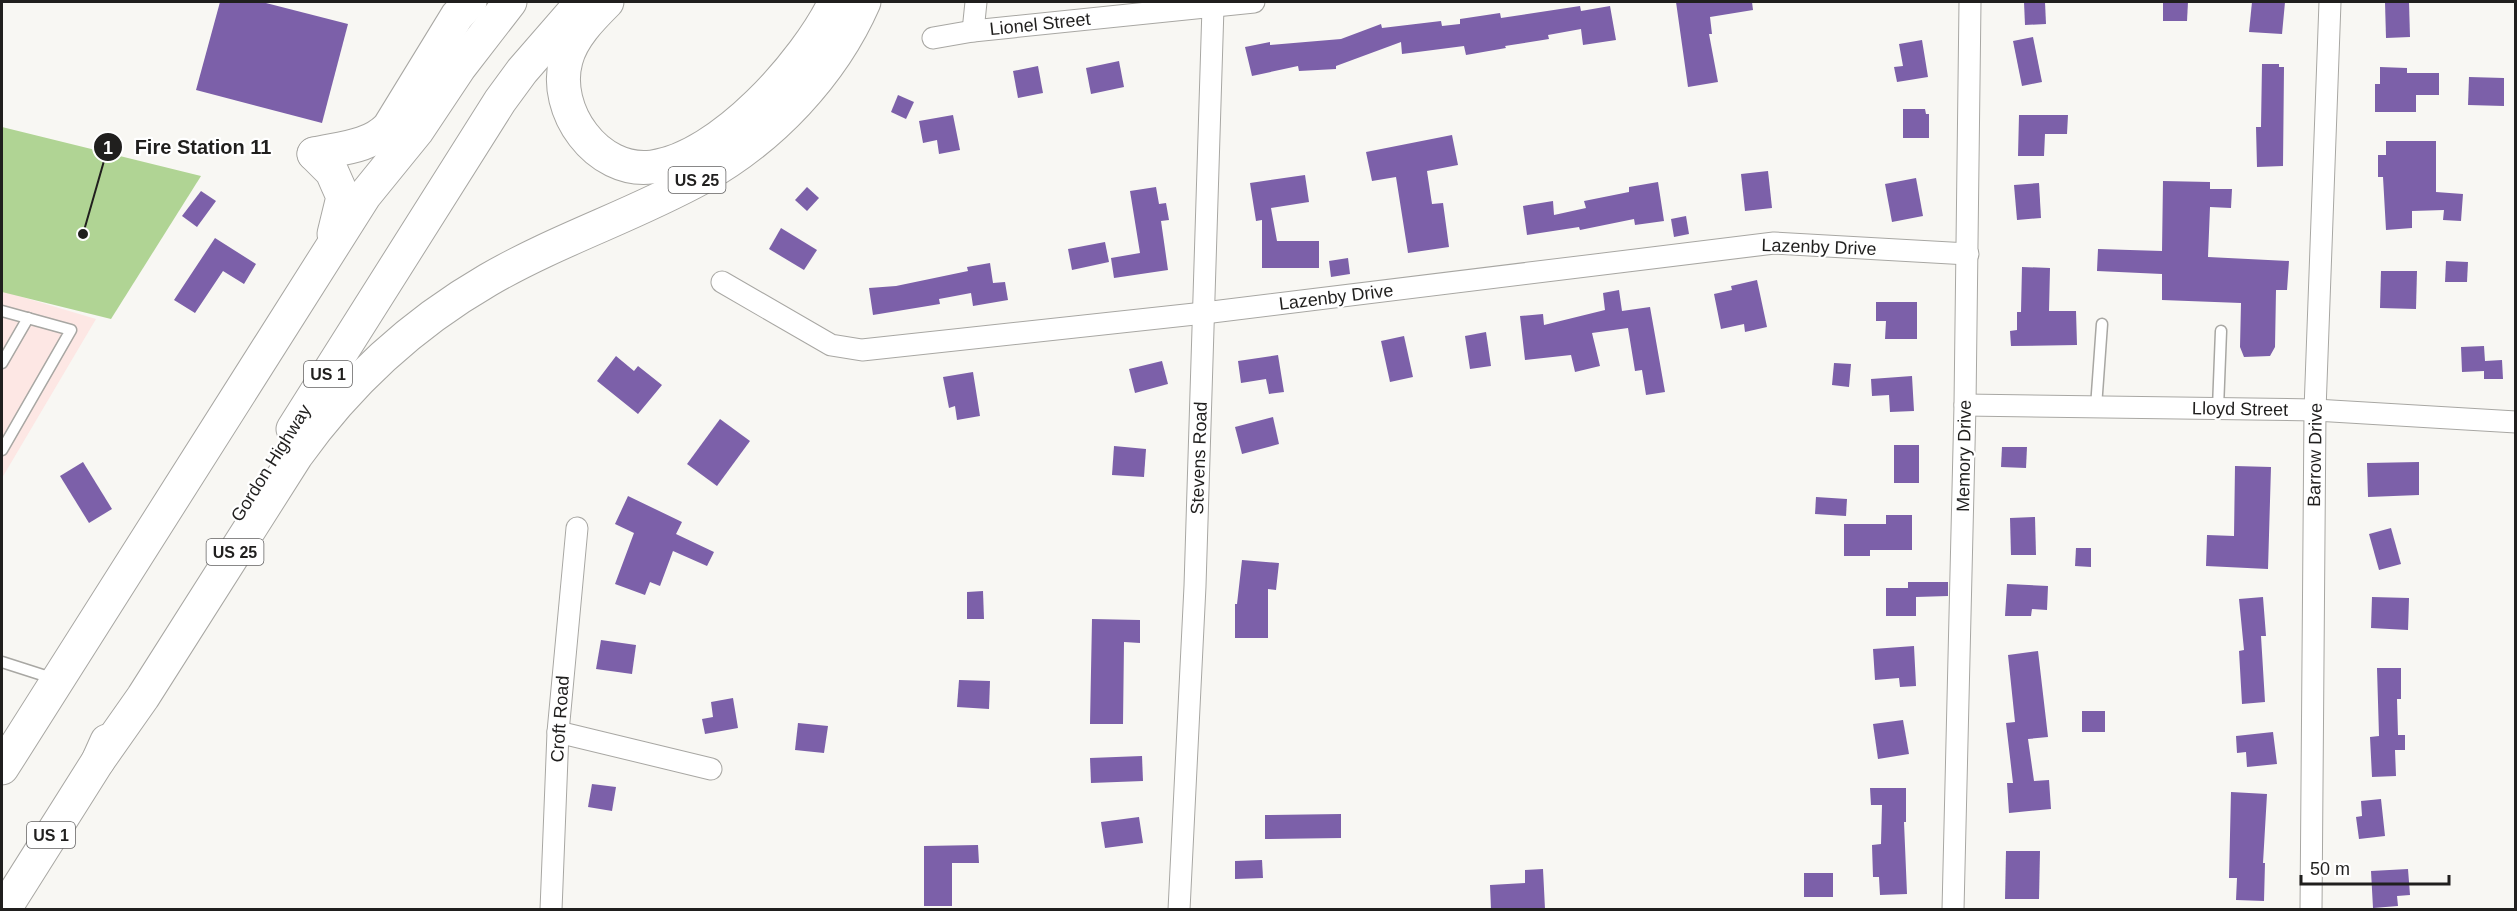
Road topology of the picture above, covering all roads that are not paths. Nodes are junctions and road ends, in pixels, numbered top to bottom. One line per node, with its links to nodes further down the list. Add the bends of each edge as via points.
1 (470, 2): 16 (highway, via 457,16 380,137 314,154 332,172 343,197)
2 (477, 2): 15 (highway, via 408,113)
3 (510, 2): 15 (highway)
4 (582, 2): 35 (highway, Gordon Highway / US 1, via 522,71 468,149 136,677)
5 (608, 2): 6 (highway, via 576,39 566,58 562,75 564,95 569,113 598,150 618,163 650,167 696,151 728,130 788,73)
6 (835, 2)
7 (864, 2): 35 (highway, US 25, via 829,64 775,124 739,153 702,178 555,244 488,280 424,322 348,391 319,423)
8 (976, 2): 13 (street)
9 (1254, 2): 12 (street, Lionel Street)
10 (1970, 2): 17 (street, Memory Drive)
11 (2330, 2): 28 (street, Barrow Drive)
12 (1213, 7): 13 (street, Lionel Street); 20 (street, Stevens Road)
13 (973, 31): 14 (street, Lionel Street)
14 (933, 38)
15 (365, 195): 16 (highway)
16 (328, 254): 33 (highway)
17 (1968, 254): 20 (street, Lazenby Drive, via 1774,243); 25 (street, Memory Drive)
18 (722, 282): 20 (street, Lazenby Drive, via 831,345 862,350)
19 (2, 311): 21 (lane)
20 (1204, 314): 40 (street, Stevens Road)
21 (28, 318): 24 (lane); 30 (lane, via 71,330)
22 (2102, 324): 26 (lane)
23 (2221, 331): 27 (lane)
24 (2, 363)
25 (1965, 405): 26 (street, Lloyd Street); 41 (street, Memory Drive)
26 (2097, 407): 27 (street, Lloyd Street)
27 (2218, 408): 28 (street, Lloyd Street)
28 (2315, 410): 29 (street, Lloyd Street); 42 (street, Barrow Drive)
29 (2516, 422)
30 (2, 450)
31 (577, 528): 34 (street, Croft Road)
32 (2, 662): 33 (lane)
33 (58, 680): 36 (highway)
34 (558, 732): 37 (street); 39 (street, Croft Road)
35 (98, 761): 38 (highway, Gordon Highway / US 1)
36 (2, 768)
37 (711, 769)
38 (4, 909)
39 (551, 909)
40 (1179, 909)
41 (1953, 909)
42 (2311, 909)

